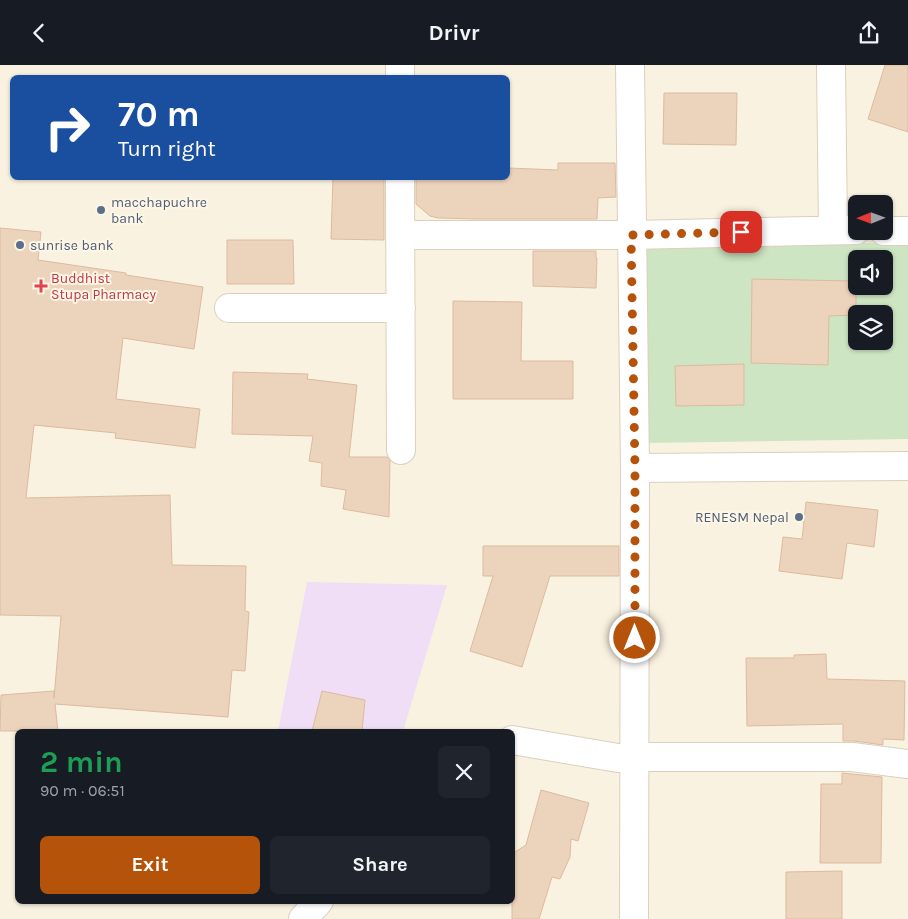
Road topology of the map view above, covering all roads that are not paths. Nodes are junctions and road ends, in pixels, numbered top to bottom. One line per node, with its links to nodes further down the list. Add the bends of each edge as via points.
1 (630, 65): 8 (street)
2 (831, 65): 4 (street)
3 (400, 180): 7 (street)
4 (845, 230): 8 (street)
5 (893, 231): 6 (street)
6 (908, 231)
7 (400, 235): 8 (street); 10 (street)
8 (631, 235): 13 (street)
9 (229, 308): 10 (street)
10 (401, 308): 11 (street)
11 (401, 450)
12 (908, 466): 13 (street)
13 (635, 468): 15 (street)
14 (515, 741): 15 (street, via 618,758)
15 (635, 757): 16 (street, via 852,757); 19 (street)
16 (908, 764)
17 (316, 904): 18 (street)
18 (302, 919)
19 (634, 919)

